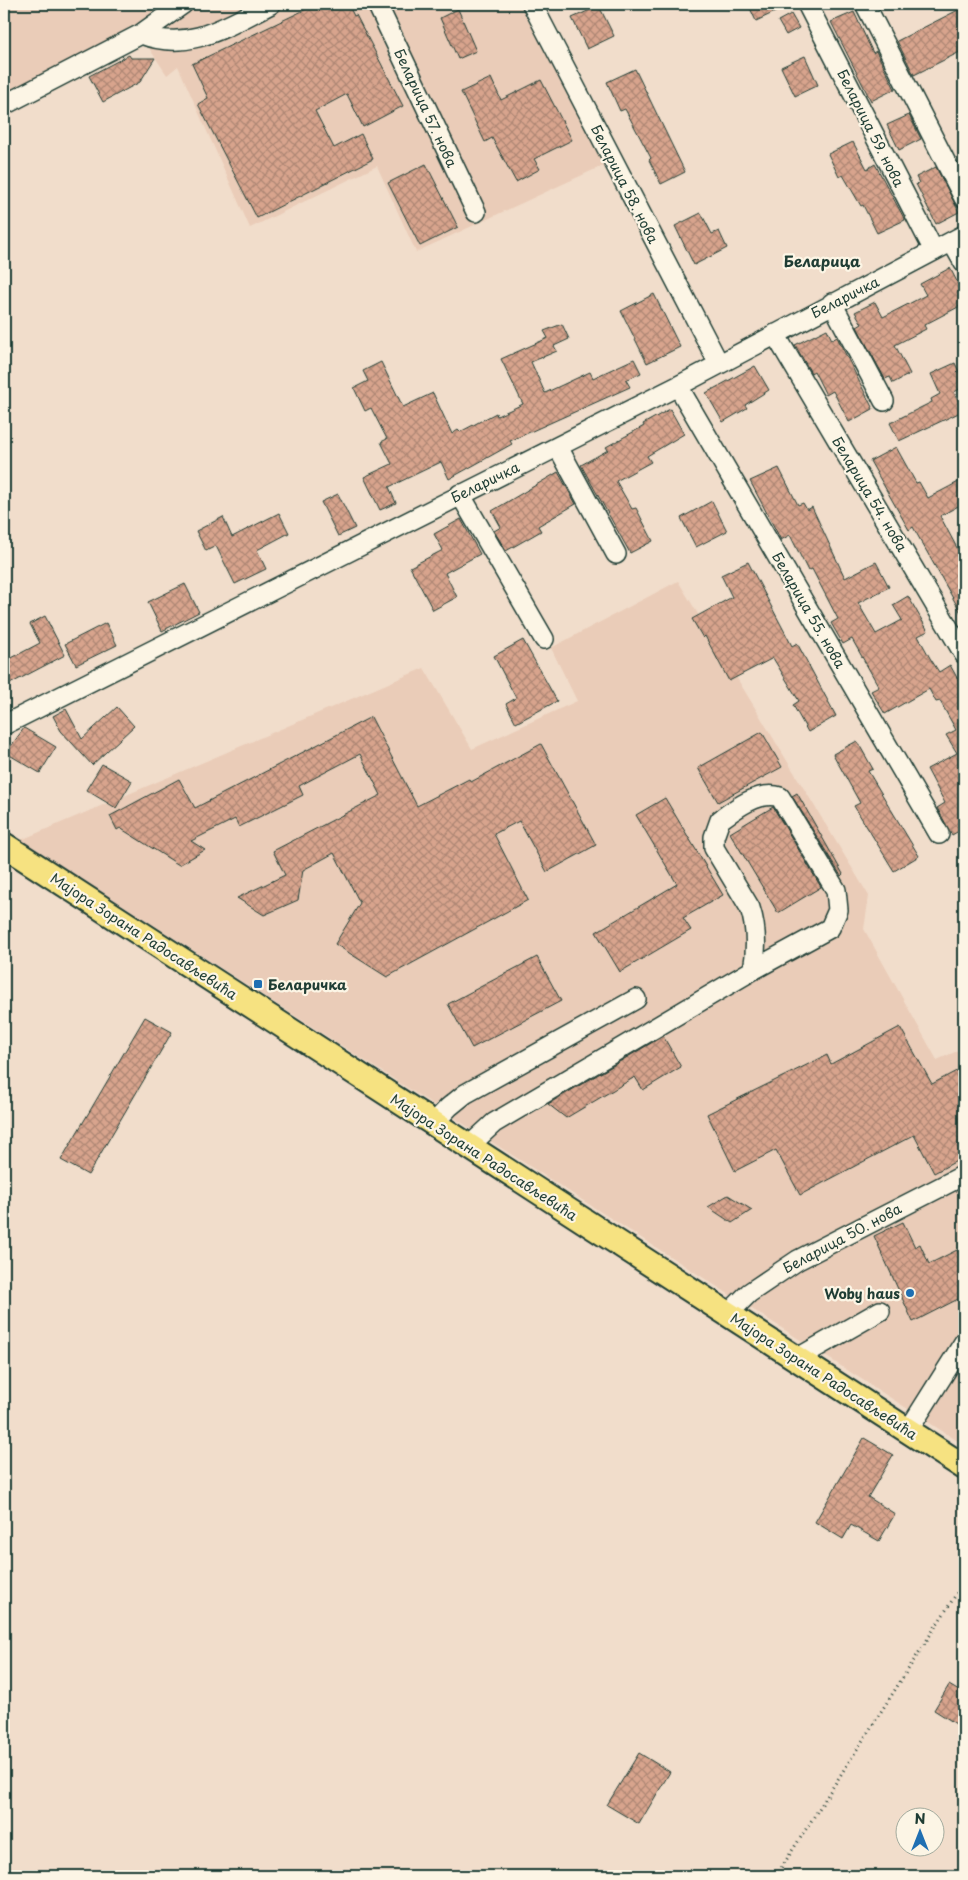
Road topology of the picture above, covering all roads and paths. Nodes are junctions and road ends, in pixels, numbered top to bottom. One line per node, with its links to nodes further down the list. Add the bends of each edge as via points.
1 (183, 4): 7 (street)
2 (271, 4): 7 (street, via 194,40 165,40)
3 (377, 4): 10 (street, Беларица 57. нова)
4 (532, 4): 16 (street, Беларица 58. нова)
5 (807, 4): 12 (street, Беларица 59. нова)
6 (865, 4): 9 (street)
7 (141, 34): 8 (street)
8 (4, 105)
9 (964, 198)
10 (476, 212)
11 (958, 238): 12 (street, Беларичка); 13 (street)
12 (934, 251): 14 (street, Беларичка)
13 (964, 263)
14 (832, 303): 15 (street, Беларичка); 18 (street)
15 (775, 334): 16 (street, Беларичка); 23 (street, Беларица 54. нова)
16 (718, 364): 17 (street, Беларичка)
17 (678, 386): 19 (street, Беларичка); 25 (street, Беларица 55. нова)
18 (884, 401)
19 (558, 447): 20 (street, Беларичка); 21 (street)
20 (460, 494): 22 (street); 24 (street, Беларичка)
21 (616, 554)
22 (544, 639)
23 (964, 654)
24 (4, 725)
25 (939, 834)
26 (4, 845): 29 (main road, Мајора Зорана Радосављевића)
27 (753, 970): 27 (street, via 830,928 838,904 836,890 780,797 767,794 720,820 713,842 753,916 757,937); 30 (street, via 494,1123)
28 (636, 999): 29 (street, via 487,1081 449,1107)
29 (433, 1124): 30 (main road, Мајора Зорана Радосављевића)
30 (468, 1147): 33 (main road, Мајора Зорана Радосављевића)
31 (964, 1175): 33 (street, Беларица 50. нова, via 798,1260 749,1293)
32 (880, 1311): 35 (street)
33 (728, 1314): 35 (main road, Мајора Зорана Радосављевића)
34 (964, 1342): 36 (street)
35 (796, 1359): 36 (main road, Мајора Зорана Радосављевића)
36 (908, 1432): 37 (main road, Мајора Зорана Радосављевића)
37 (964, 1467)
38 (964, 1582): 39 (path)
39 (776, 1876)

